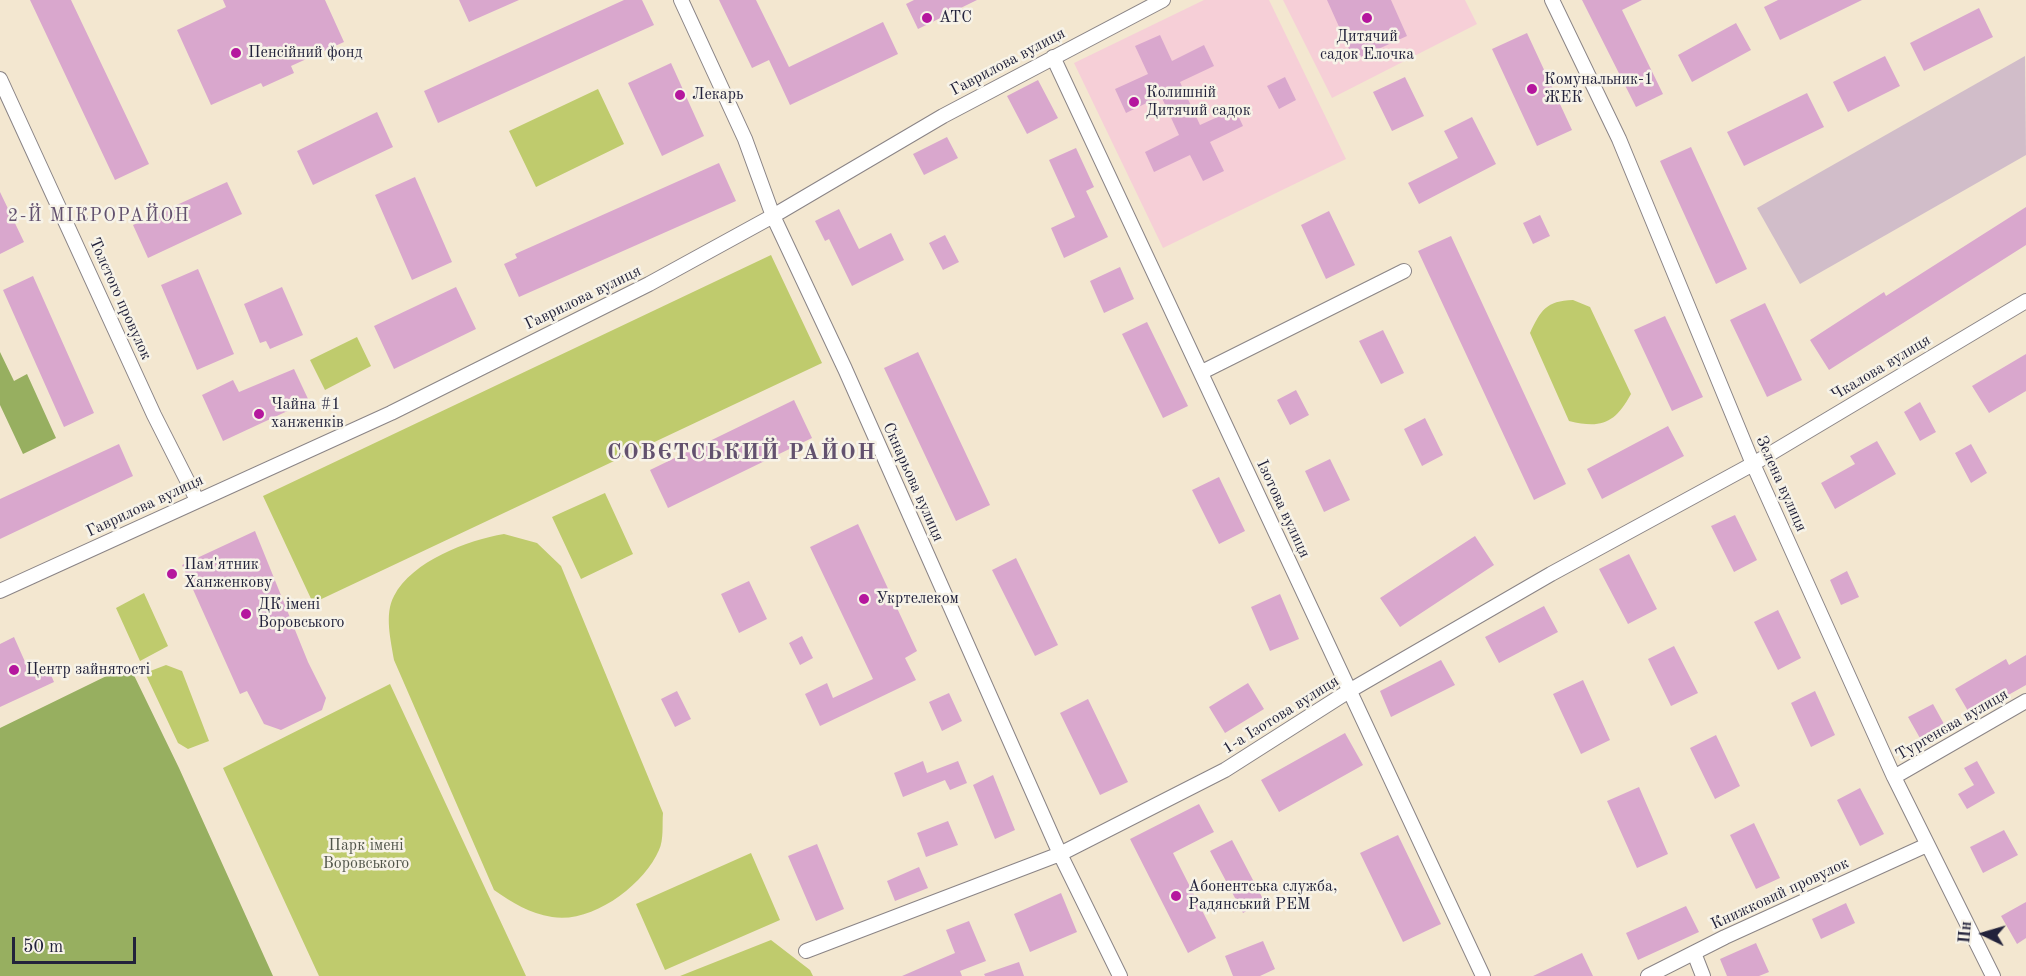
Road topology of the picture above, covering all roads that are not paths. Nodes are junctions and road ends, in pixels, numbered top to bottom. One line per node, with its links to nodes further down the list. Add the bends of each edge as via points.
1 (681, 0): 6 (street, Скнарьова вулиця, via 745,139)
2 (1163, 0): 4 (street, Гаврилова вулиця)
3 (1552, 0): 10 (street, Зелена вулиця, via 1618,139)
4 (1053, 57): 6 (street, Гаврилова вулиця); 9 (street, Ізотова вулиця)
5 (0, 79): 11 (street, Толстого провулок)
6 (772, 216): 11 (street, Гаврилова вулиця, via 640,289 391,413); 17 (street, Скнарьова вулиця, via 845,369)
7 (1404, 271): 9 (street)
8 (2026, 301): 10 (street, Чкалова вулиця)
9 (1202, 372): 13 (street, Ізотова вулиця)
10 (1753, 464): 13 (street, 1-а Ізотова вулиця, via 1551,574); 15 (street, Зелена вулиця)
11 (197, 500): 12 (street, Гаврилова вулиця)
12 (0, 591)
13 (1349, 691): 17 (street, 1-а Ізотова вулиця, via 1225,770); 21 (street, Ізотова вулиця)
14 (2026, 701): 15 (street, Тургенєва вулиця)
15 (1894, 777): 16 (street, Зелена вулиця)
16 (1927, 845): 19 (street, Книжковий провулок); 24 (street, Зелена вулиця)
17 (1060, 854): 18 (street, 1-а Ізотова вулиця); 20 (street, Скнарьова вулиця)
18 (806, 951)
19 (1694, 953): 22 (street, Книжковий провулок); 23 (street)
20 (1120, 976)
21 (1483, 976)
22 (1648, 976)
23 (1703, 976)
24 (1993, 976)

